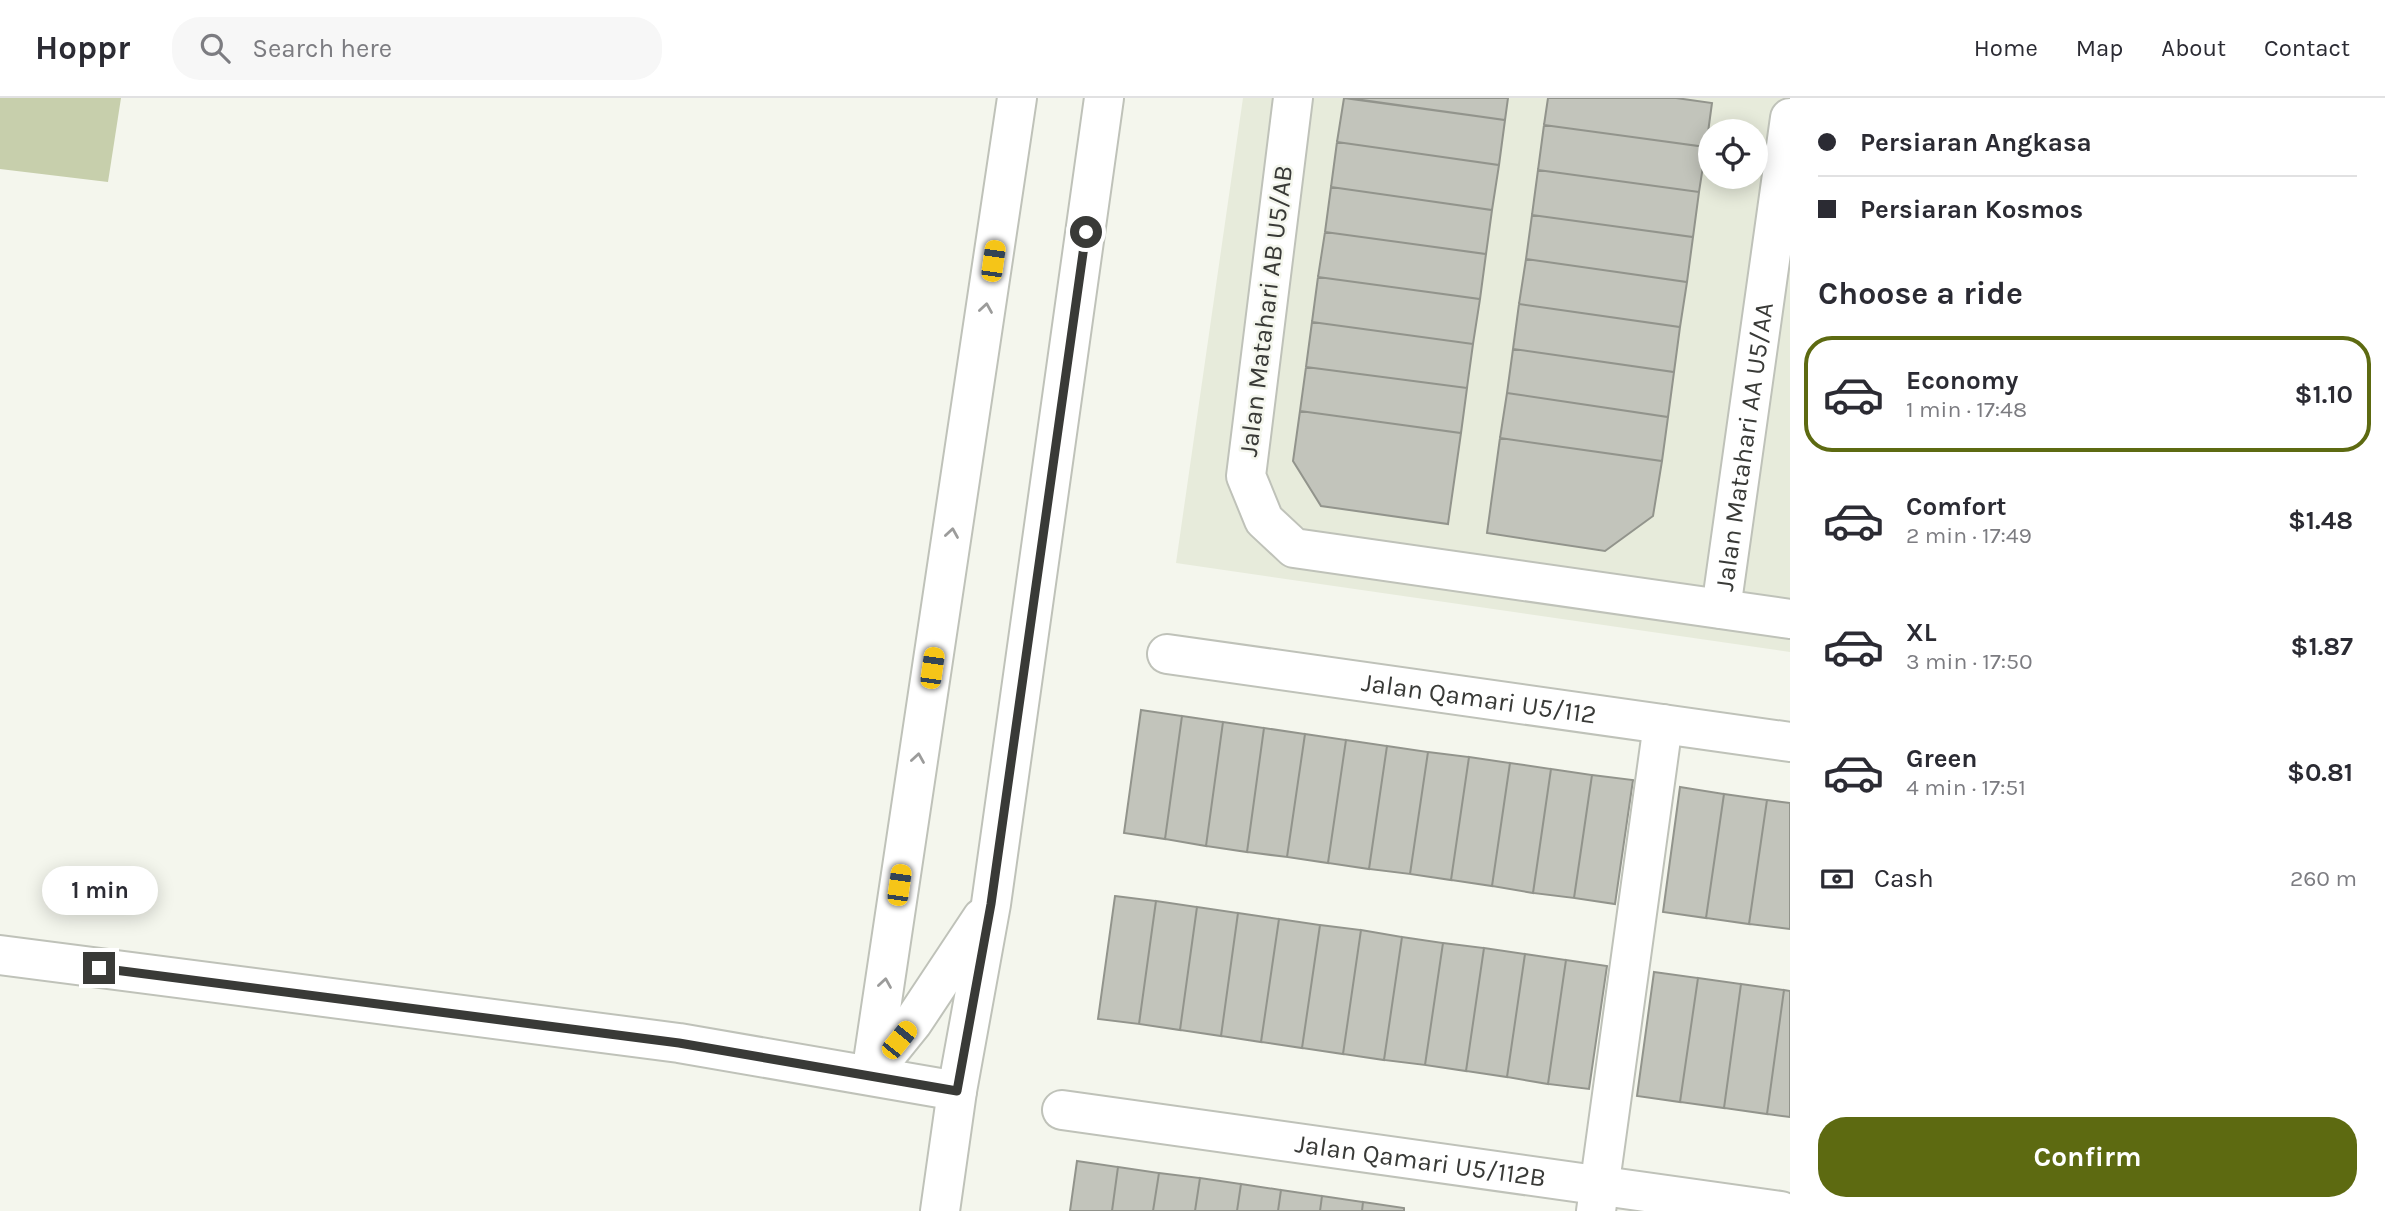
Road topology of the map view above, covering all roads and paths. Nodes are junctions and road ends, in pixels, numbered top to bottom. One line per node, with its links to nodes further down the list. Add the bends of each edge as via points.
1 (1017, 98): 12 (street, one-way to 1)
2 (1104, 98): 10 (street)
3 (1293, 98): 5 (street, Jalan Matahari AB U5/AB, via 1246,476 1264,520 1294,548)
4 (1790, 118): 5 (street, Jalan Matahari AA U5/AA)
5 (1721, 609): 6 (street)
6 (1790, 619)
7 (1167, 654): 8 (street, Jalan Qamari U5/112)
8 (1663, 724): 9 (street, Jalan Qamari U5/112); 15 (street)
9 (1790, 742)
10 (991, 904): 12 (street, via 913,1022); 13 (street)
11 (0, 955): 12 (street, via 679,1043)
12 (871, 1075): 13 (street)
13 (957, 1091): 16 (street)
14 (1062, 1110): 15 (street, Jalan Qamari U5/112B)
15 (1598, 1198): 17 (street, Jalan Qamari U5/112B)
16 (940, 1211)
17 (1781, 1211)

